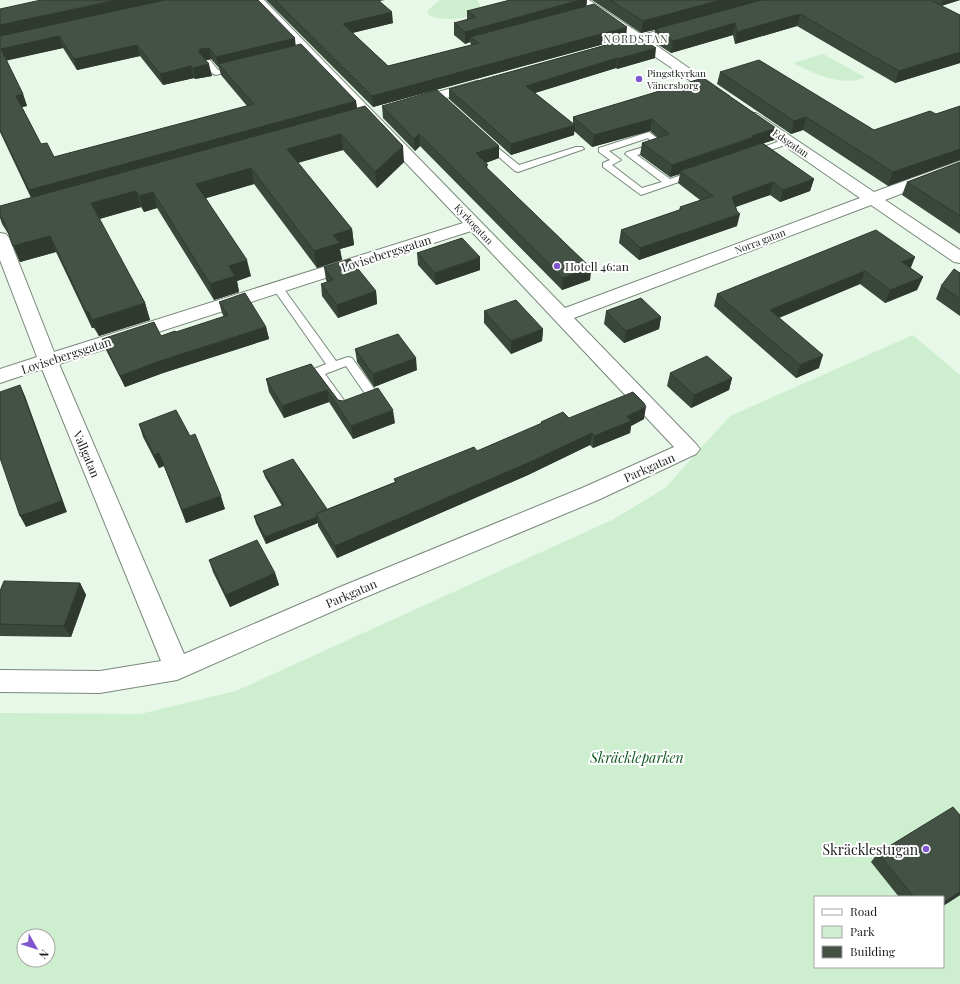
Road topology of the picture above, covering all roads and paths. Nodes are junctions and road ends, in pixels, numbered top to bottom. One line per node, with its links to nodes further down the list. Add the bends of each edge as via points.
1 (257, 0): 11 (street, Kyrkogatan, via 300,52)
2 (581, 0): 4 (street, Edsgatan, via 591,13)
3 (700, 23): 4 (street)
4 (640, 40): 5 (street); 14 (street, Edsgatan)
5 (602, 50)
6 (207, 62): 7 (lane, via 216,73)
7 (246, 65)
8 (490, 81): 9 (street, via 443,100)
9 (400, 106)
10 (385, 111): 11 (street)
11 (370, 115): 12 (street); 21 (street, Kyrkogatan)
12 (355, 119)
13 (479, 134): 15 (lane, via 518,169)
14 (788, 141): 16 (lane); 20 (street, Edsgatan)
15 (579, 150)
16 (743, 156)
17 (960, 166): 20 (street, Norra gatan)
18 (705, 169): 19 (lane)
19 (668, 182): 19 (lane, via 641,192 606,165 616,160 602,150 649,135 660,145 630,154)
20 (873, 199): 23 (street, Edsgatan); 25 (street, Norra gatan)
21 (474, 225): 24 (street, Lovisebergsgatan); 25 (street, Kyrkogatan)
22 (0, 238): 26 (street, Vallgatan)
23 (960, 258)
24 (277, 287): 26 (street, Lovisebergsgatan); 27 (lane)
25 (561, 316): 29 (street, Kyrkogatan)
26 (48, 360): 28 (street, Lovisebergsgatan); 30 (street, Vallgatan)
27 (333, 366): 27 (lane, via 348,361 374,397 344,408 318,372)
28 (0, 376)
29 (688, 449): 30 (street, Parkgatan, via 590,494)
30 (177, 669): 31 (street, Parkgatan, via 100,682)
31 (0, 681)

